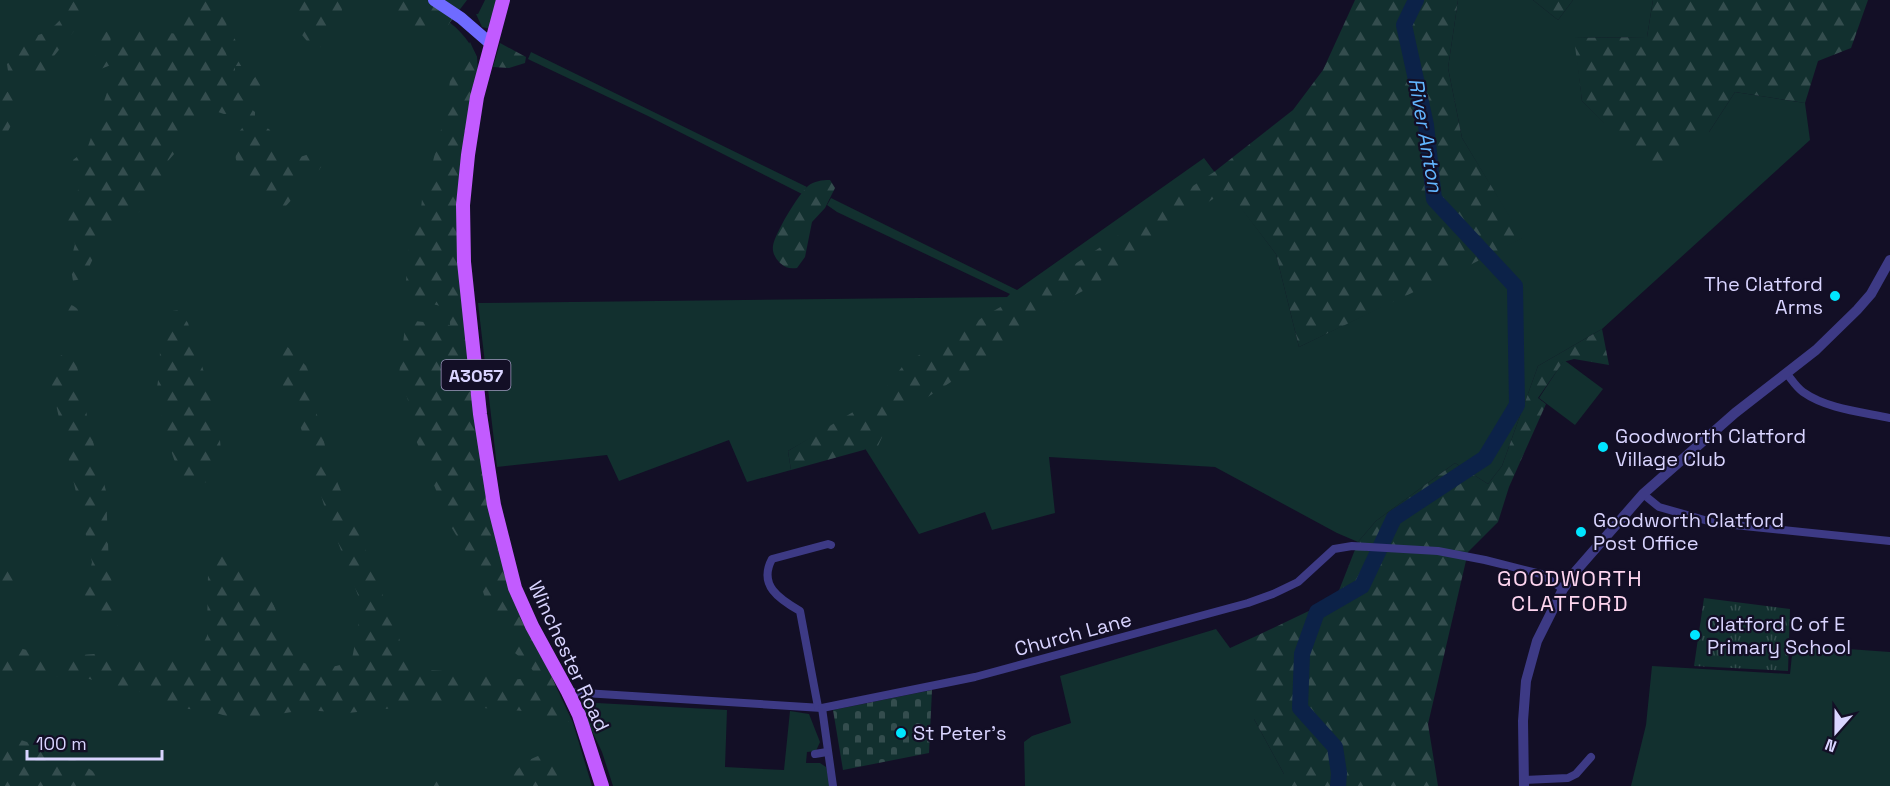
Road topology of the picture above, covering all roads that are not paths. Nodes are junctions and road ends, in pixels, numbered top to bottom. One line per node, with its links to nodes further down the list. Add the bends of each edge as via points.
1 (434, 0): 3 (main road)
2 (502, 0): 3 (main road, A3057)
3 (491, 44): 11 (main road, Winchester Road / A3057, via 474,116 463,205 464,262 480,414 494,505 515,588)
4 (1890, 260): 5 (street, via 1857,310)
5 (1787, 374): 6 (street, via 1812,397); 7 (street, via 1735,413)
6 (1890, 417)
7 (1643, 494): 8 (street, via 1659,507 1715,523); 10 (street)
8 (1890, 541)
9 (831, 545): 12 (street, via 772,559 766,569 770,587 800,611)
10 (1563, 589): 12 (street, Church Lane, via 1541,574 1514,566 1438,551 1352,546 1334,549 1298,582 1248,603 975,677); 16 (street, via 1538,641 1526,681)
11 (568, 693): 12 (street, Church Lane); 17 (main road, Winchester Road / A3057)
12 (820, 708): 13 (street)
13 (827, 752): 14 (street); 18 (street)
14 (815, 754)
15 (1591, 757): 16 (street, via 1568,778)
16 (1524, 783)
17 (602, 786)
18 (833, 786)

